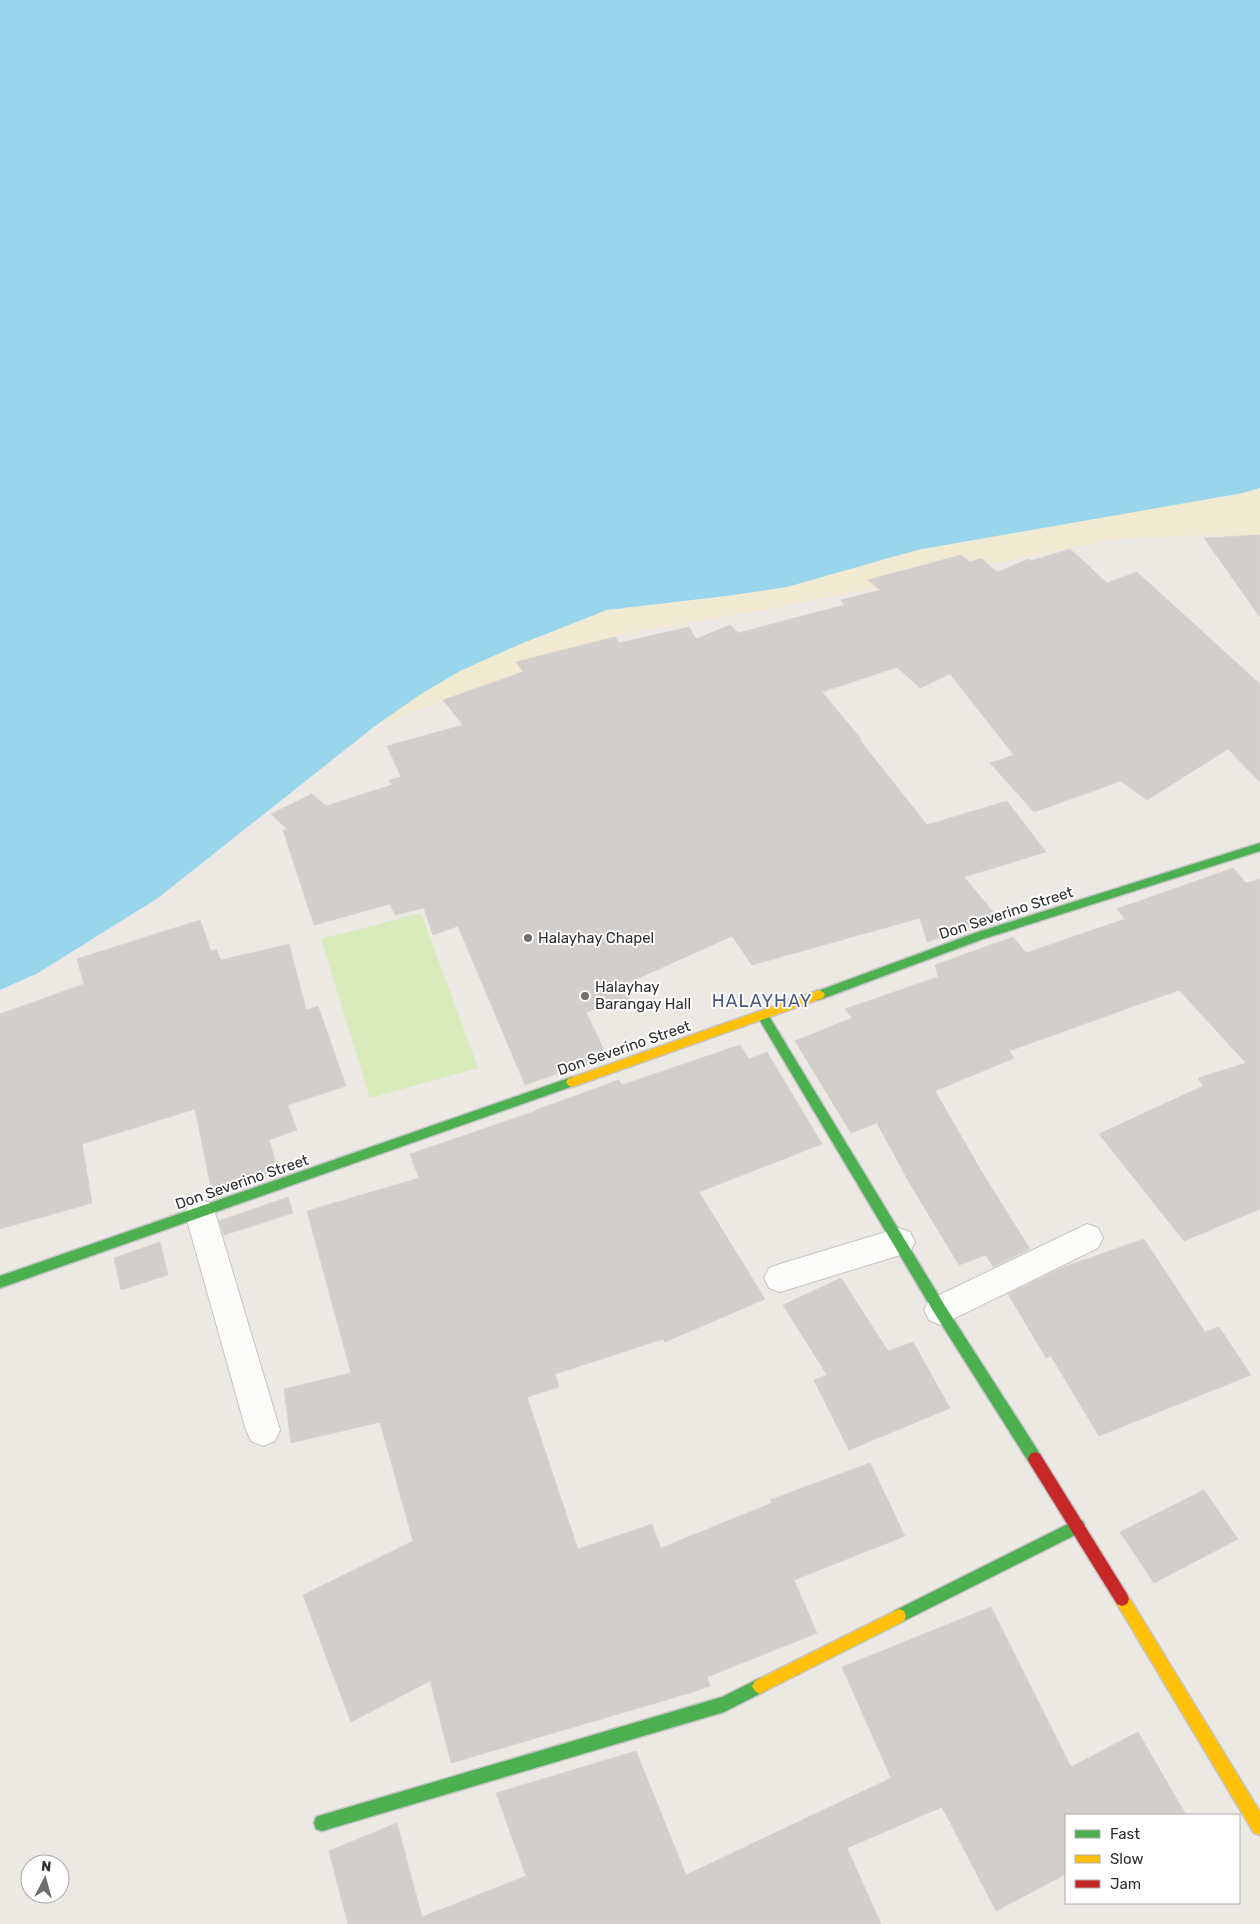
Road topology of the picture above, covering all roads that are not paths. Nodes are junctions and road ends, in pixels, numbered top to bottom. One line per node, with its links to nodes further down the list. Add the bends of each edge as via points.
1 (1260, 847): 2 (street, Don Severino Street, via 979,936)
2 (763, 1016): 3 (street, Don Severino Street); 5 (street)
3 (200, 1213): 7 (street, Don Severino Street); 9 (street)
4 (1087, 1238): 8 (street)
5 (899, 1242): 6 (street); 8 (street)
6 (780, 1278)
7 (0, 1282)
8 (940, 1310): 10 (street)
9 (263, 1430)
10 (1078, 1526): 11 (street, via 724,1704); 12 (street)
11 (322, 1823)
12 (1260, 1827)

